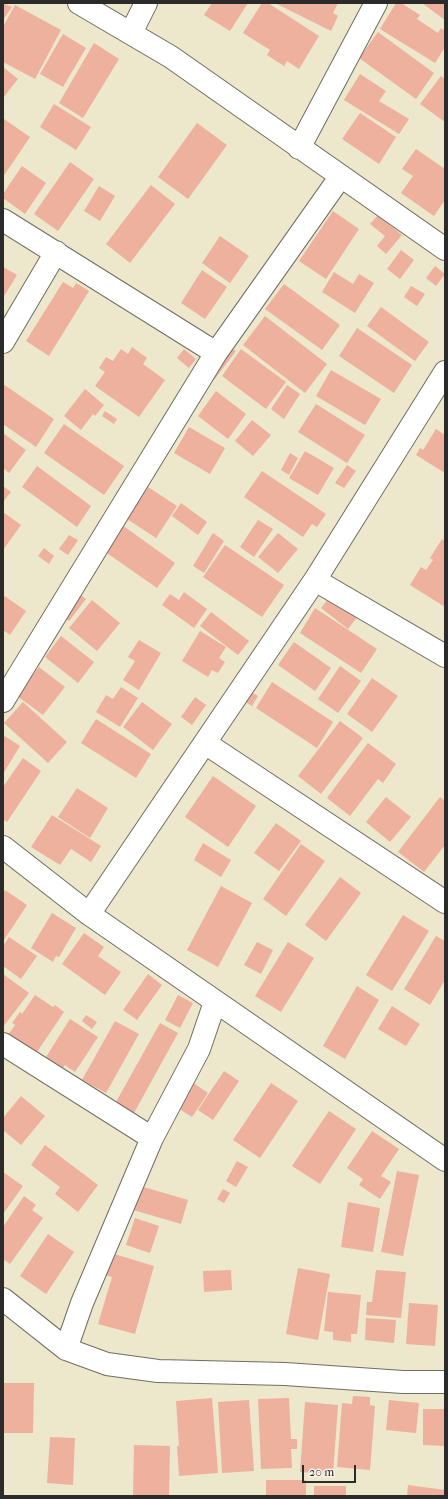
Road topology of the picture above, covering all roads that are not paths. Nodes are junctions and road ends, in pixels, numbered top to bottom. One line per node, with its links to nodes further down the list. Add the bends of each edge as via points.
1 (79, 3): 4 (street)
2 (146, 3): 4 (street)
3 (376, 3): 5 (street)
4 (131, 33): 5 (street, via 171,57)
5 (299, 148): 6 (street)
6 (341, 176): 8 (street); 11 (street)
7 (3, 220): 9 (street)
8 (445, 249)
9 (56, 252): 10 (street); 11 (street)
10 (3, 342)
11 (216, 353): 15 (street)
12 (445, 372): 13 (street)
13 (315, 580): 14 (street); 16 (street)
14 (445, 656)
15 (3, 701)
16 (204, 743): 18 (street); 19 (street)
17 (3, 846): 19 (street)
18 (445, 902)
19 (89, 914): 20 (street)
20 (215, 1002): 22 (street, via 199,1049); 23 (street)
21 (3, 1044): 22 (street)
22 (152, 1138): 25 (street, via 82,1303)
23 (445, 1160)
24 (3, 1299): 25 (street)
25 (66, 1349): 26 (street, via 107,1364 158,1371)
26 (445, 1382)

